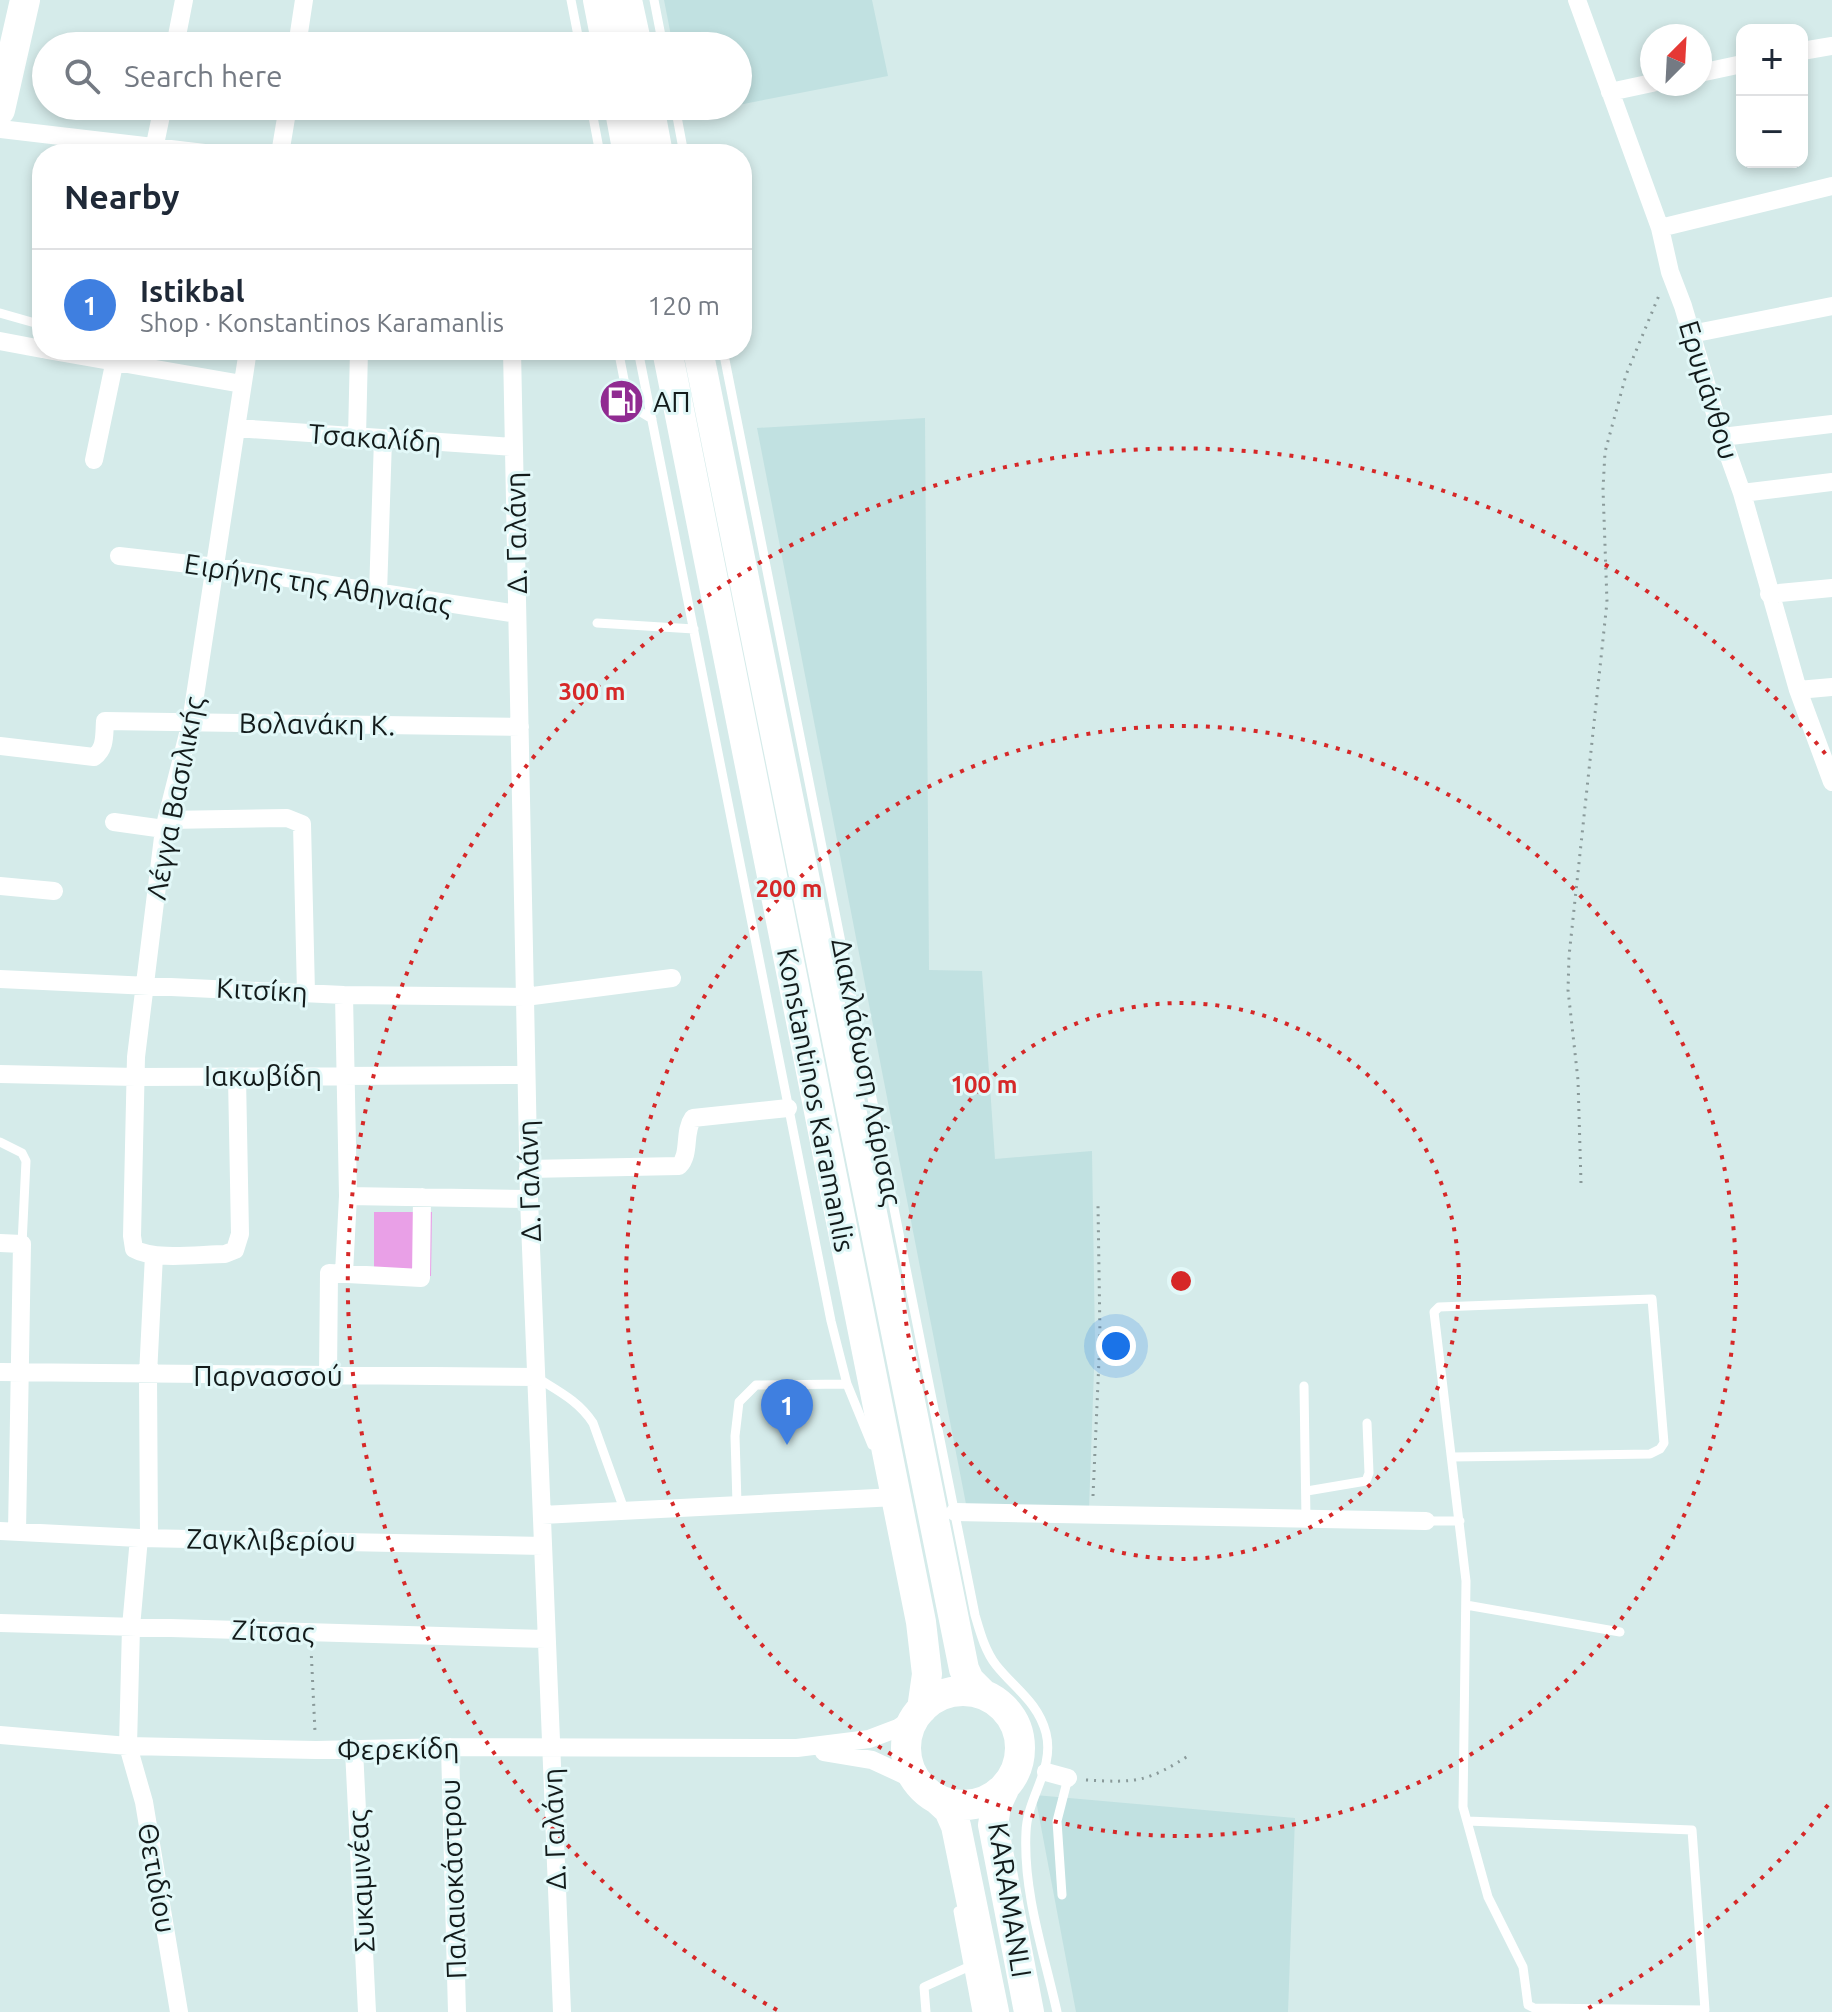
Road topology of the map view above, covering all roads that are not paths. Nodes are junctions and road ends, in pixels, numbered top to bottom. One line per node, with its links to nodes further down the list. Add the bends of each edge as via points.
1 (25, 0): 21 (main road)
2 (184, 0): 9 (street)
3 (304, 0): 10 (street)
4 (571, 0): 11 (lane)
5 (598, 0): 12 (main road)
6 (627, 0): 13 (main road)
7 (654, 0): 14 (lane)
8 (1577, 0): 20 (street, Ερυμάνθου)
9 (178, 32)
10 (299, 32)
11 (577, 32)
12 (604, 32)
13 (634, 32)
14 (660, 32)
15 (1832, 46): 16 (street)
16 (1808, 50)
17 (1736, 65): 18 (street)
18 (1712, 70)
19 (1640, 86): 20 (street)
20 (1610, 92): 37 (street, Ερυμάνθου)
21 (0, 110)
22 (160, 120): 30 (street)
23 (286, 120): 31 (street)
24 (594, 120): 32 (lane)
25 (622, 120): 33 (main road)
26 (652, 120): 34 (main road)
27 (678, 120): 35 (lane)
28 (0, 129): 29 (street)
29 (105, 144)
30 (155, 144)
31 (282, 144)
32 (598, 144)
33 (626, 144)
34 (656, 144)
35 (682, 144)
36 (1832, 186): 37 (street)
37 (1660, 228): 41 (street, Ερυμάνθου)
38 (1832, 306): 41 (street)
39 (0, 313): 40 (lane)
40 (32, 322)
41 (1691, 334): 59 (street, Ερυμάνθου)
42 (0, 341): 43 (street)
43 (32, 347)
44 (115, 360): 62 (street)
45 (134, 360): 54 (street)
46 (246, 360): 54 (street, Λέγγα Βασιλικής)
47 (359, 360): 58 (street)
48 (512, 360): 61 (street, Δ. Γαλάνη)
49 (620, 360): 55 (lane, via 629,405)
50 (640, 360): 55 (lane)
51 (669, 360): 114 (main road, Κonstantinos Karamanlis)
52 (700, 360): 130 (main road, Κonstantinos Karamanlis, via 964,1669)
53 (725, 360): 117 (lane, Διακλάδωση Λάρισας)
54 (242, 384): 57 (street, Λέγγα Βασιλικής)
55 (652, 419): 72 (lane)
56 (1832, 424): 59 (street)
57 (236, 428): 58 (street, Τσακαλίδη); 66 (street, Λέγγα Βασιλικής)
58 (357, 437): 60 (street, Τσακαλίδη)
59 (1722, 437): 64 (street, Ερυμάνθου)
60 (383, 439): 61 (street, Τσακαλίδη); 68 (street)
61 (514, 447): 70 (street, Δ. Γαλάνη)
62 (94, 460)
63 (1832, 482): 64 (street)
64 (1742, 493): 69 (street, Ερυμάνθου)
65 (119, 556): 66 (street, Ειρήνης της Αθηναίας)
66 (216, 567): 68 (street, Ειρήνης της Αθηναίας); 75 (street, Λέγγα Βασιλικής)
67 (1832, 588): 69 (street)
68 (378, 594): 70 (street, Ειρήνης της Αθηναίας)
69 (1769, 594): 74 (street, Ερυμάνθου)
70 (517, 614): 76 (street, Δ. Γαλάνη)
71 (597, 623): 72 (lane)
72 (694, 629): 94 (lane)
73 (1832, 687): 74 (street)
74 (1798, 690): 78 (street, Ερυμάνθου)
75 (191, 722): 76 (street, Βολανάκη Κ.); 77 (street, Βολανάκη Κ., via 102,721 103,746 94,757); 80 (street, Λέγγα Βασιλικής)
76 (520, 727): 88 (street, Δ. Γαλάνη)
77 (0, 746)
78 (1832, 782)
79 (114, 822): 80 (street)
80 (166, 824): 85 (street, Λέγγα Βασιλικής); 86 (street, via 287,818 302,824)
81 (0, 886): 82 (street)
82 (54, 891)
83 (672, 978): 88 (street, Κιτσίκη)
84 (0, 979): 85 (street, Κιτσίκη)
85 (144, 984): 86 (street, Κιτσίκη); 92 (street, Λέγγα Βασιλικής)
86 (306, 993): 87 (street, Κιτσίκη)
87 (344, 995): 88 (street, Κιτσίκη); 91 (street)
88 (525, 997): 90 (street, Δ. Γαλάνη)
89 (0, 1074): 92 (street, Ιακωβίδη)
90 (526, 1075): 91 (street, Ιακωβίδη); 96 (street, Δ. Γαλάνη)
91 (344, 1076): 93 (street, Ιακωβίδη); 97 (street)
92 (136, 1077): 93 (street, Ιακωβίδη); 102 (street, Λέγγα Βασιλικής, via 132,1236 134,1249)
93 (237, 1077): 102 (street, via 237,1246 225,1254)
94 (788, 1108): 96 (street, via 693,1118 679,1166); 109 (lane)
95 (0, 1142): 101 (lane, via 22,1153 26,1161)
96 (528, 1169): 99 (street, Δ. Γαλάνη)
97 (348, 1196): 98 (street); 103 (street)
98 (422, 1197): 99 (street); 103 (street, via 421,1278)
99 (529, 1199): 108 (street, Δ. Γαλάνη)
100 (0, 1243): 101 (street)
101 (22, 1244): 105 (street)
102 (154, 1255): 106 (street)
103 (344, 1273): 107 (street, via 329,1273)
104 (0, 1372): 105 (street, Παρνασσού)
105 (20, 1373): 106 (street, Παρνασσού); 122 (street)
106 (148, 1375): 107 (street, Παρνασσού); 123 (street)
107 (328, 1376): 108 (street, Παρνασσού)
108 (536, 1377): 116 (lane, via 577,1402 593,1423); 118 (street, Δ. Γαλάνη)
109 (847, 1384): 114 (lane); 115 (lane, via 756,1385 739,1402)
110 (1304, 1386): 113 (lane)
111 (1367, 1423): 113 (lane, via 1366,1481)
112 (1452, 1457): 112 (lane, via 1650,1454 1660,1449 1664,1443 1652,1299 1436,1309); 121 (lane)
113 (1307, 1491): 119 (lane)
114 (896, 1497): 115 (street); 131 (main road, Κonstantinos Karamanlis, via 925,1652)
115 (737, 1504): 116 (street)
116 (625, 1512): 118 (street)
117 (955, 1512): 119 (street); 138 (lane, Διακλάδωση Λάρισας, via 980,1632 994,1663 1039,1715 1046,1735)
118 (542, 1515): 124 (street, Δ. Γαλάνη)
119 (1306, 1520): 120 (street)
120 (1426, 1521): 121 (lane)
121 (1460, 1521): 125 (lane)
122 (9, 1531): 123 (street, Ζαγκλιβερίου)
123 (144, 1538): 124 (street, Ζαγκλιβερίου); 127 (street)
124 (543, 1546): 129 (street, Δ. Γαλάνη)
125 (1466, 1605): 128 (lane); 142 (lane)
126 (0, 1623): 127 (street, Ζίτσας)
127 (131, 1627): 129 (street, Ζίτσας); 133 (street)
128 (1620, 1632)
129 (546, 1639): 135 (street, Δ. Γαλάνη)
130 (984, 1695): 131 (main road, via 946,1694); 140 (main road, via 1012,1718 1020,1739 1019,1760)
131 (919, 1713): 136 (street, Φερεκίδη, via 869,1739); 141 (main road, via 906,1743 908,1762)
132 (0, 1735): 133 (street, Φερεκίδη)
133 (128, 1746): 137 (street, Φερεκίδη); 146 (street, Θετιδίου, via 144,1802)
134 (450, 1747): 135 (street, Φερεκίδη); 137 (street, Φερεκίδη); 148 (street, Παλαιοκάστρου)
135 (551, 1747): 136 (street, Φερεκίδη); 149 (street, Δ. Γαλάνη)
136 (797, 1748): 141 (street, Φερεκίδη, via 872,1760)
137 (354, 1750): 147 (street, Συκαμινέας)
138 (1046, 1772): 139 (street); 154 (lane, via 1027,1819 1026,1850)
139 (1068, 1778): 143 (lane, via 1057,1821)
140 (1004, 1789): 141 (main road, via 986,1801 955,1805); 153 (main road, KARAMANLI, via 993,1825)
141 (926, 1790): 152 (main road, KARAMANLI, via 949,1810)
142 (1467, 1821): 142 (lane, via 1692,1830 1705,2010 1528,2005 1523,1967 1488,1897)
143 (1062, 1895)
144 (956, 1896): 145 (lane)
145 (968, 1967): 150 (lane, via 926,1984); 151 (lane)
146 (179, 2012)
147 (367, 2012)
148 (457, 2012)
149 (562, 2012)
150 (926, 2012)
151 (977, 2012)
152 (994, 2012)
153 (1029, 2012)
154 (1057, 2012)

